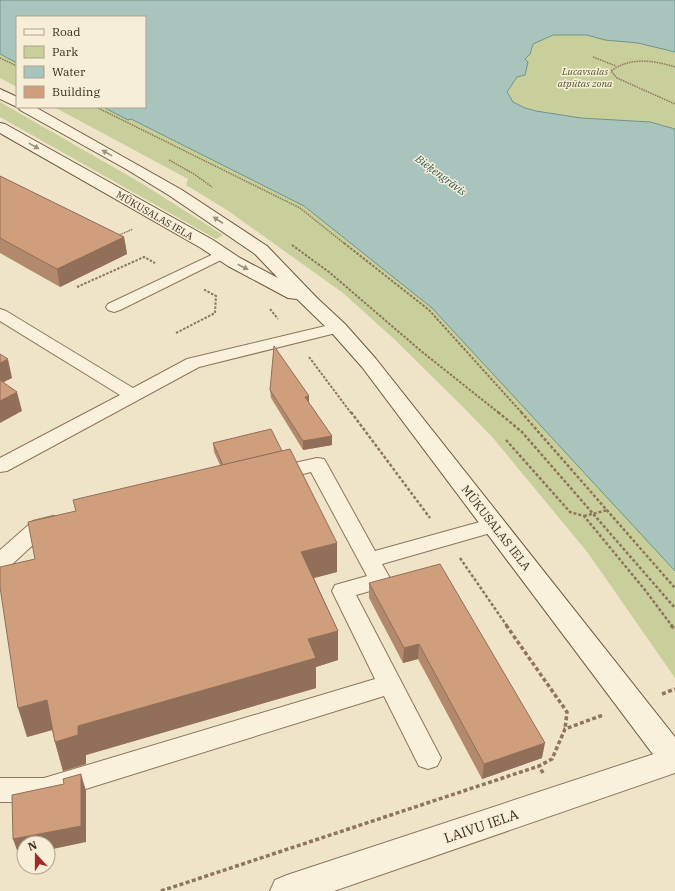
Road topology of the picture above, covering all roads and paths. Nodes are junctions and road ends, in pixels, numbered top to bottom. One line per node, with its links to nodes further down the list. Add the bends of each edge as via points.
1 (593, 57): 4 (path)
2 (0, 58): 3 (path)
3 (16, 66)
4 (616, 66): 5 (path, via 645,61); 8 (path, via 611,71 617,78)
5 (675, 67)
6 (0, 93): 7 (main road)
7 (16, 102)
8 (675, 104)
9 (27, 108): 20 (main road, MŪKUSALAS IELA, one-way to 9, via 261,250 234,230 131,166)
10 (98, 108): 31 (path, via 300,208 429,310)
11 (2, 130): 17 (main road, MŪKUSALAS IELA, one-way to 17)
12 (168, 160): 13 (path)
13 (214, 188)
14 (134, 229): 15 (path)
15 (113, 238)
16 (291, 244): 32 (path, via 329,272 421,351 522,432)
17 (222, 254): 18 (lane); 20 (main road, MŪKUSALAS IELA, one-way to 20)
18 (178, 276): 19 (path, via 144,257); 22 (lane); 25 (path, via 216,296 215,313)
19 (77, 287)
20 (310, 302): 24 (main road, MŪKUSALAS IELA)
21 (265, 305): 26 (path)
22 (114, 307)
23 (0, 314): 27 (lane)
24 (338, 328): 26 (lane); 35 (main road, MŪKUSALAS IELA, via 369,363)
25 (176, 333)
26 (294, 339): 27 (lane, via 193,363); 36 (path, via 326,377)
27 (134, 395): 29 (lane)
28 (506, 440): 33 (path, via 570,512)
29 (0, 466)
30 (256, 478): 37 (lane, via 317,464)
31 (608, 510): 32 (path); 39 (path)
32 (595, 514): 33 (path); 40 (path)
33 (584, 516): 41 (path)
34 (71, 519): 38 (lane, via 40,526)
35 (494, 525): 36 (lane); 43 (main road, MŪKUSALAS IELA)
36 (445, 538): 37 (lane); 44 (path, via 567,712)
37 (369, 560): 42 (lane, via 380,580 343,591)
38 (0, 562)
39 (675, 588)
40 (675, 608)
41 (675, 630)
42 (390, 684): 45 (lane); 48 (lane, via 44,790)
43 (632, 705): 44 (path); 46 (main road, MŪKUSALAS IELA)
44 (565, 729): 47 (path, via 552,759)
45 (428, 758)
46 (675, 760): 49 (main road, LAIVU IELA)
47 (539, 766): 49 (path); 50 (path)
48 (0, 790)
49 (558, 800): 51 (main road, LAIVU IELA)
50 (161, 891)
51 (287, 891)

